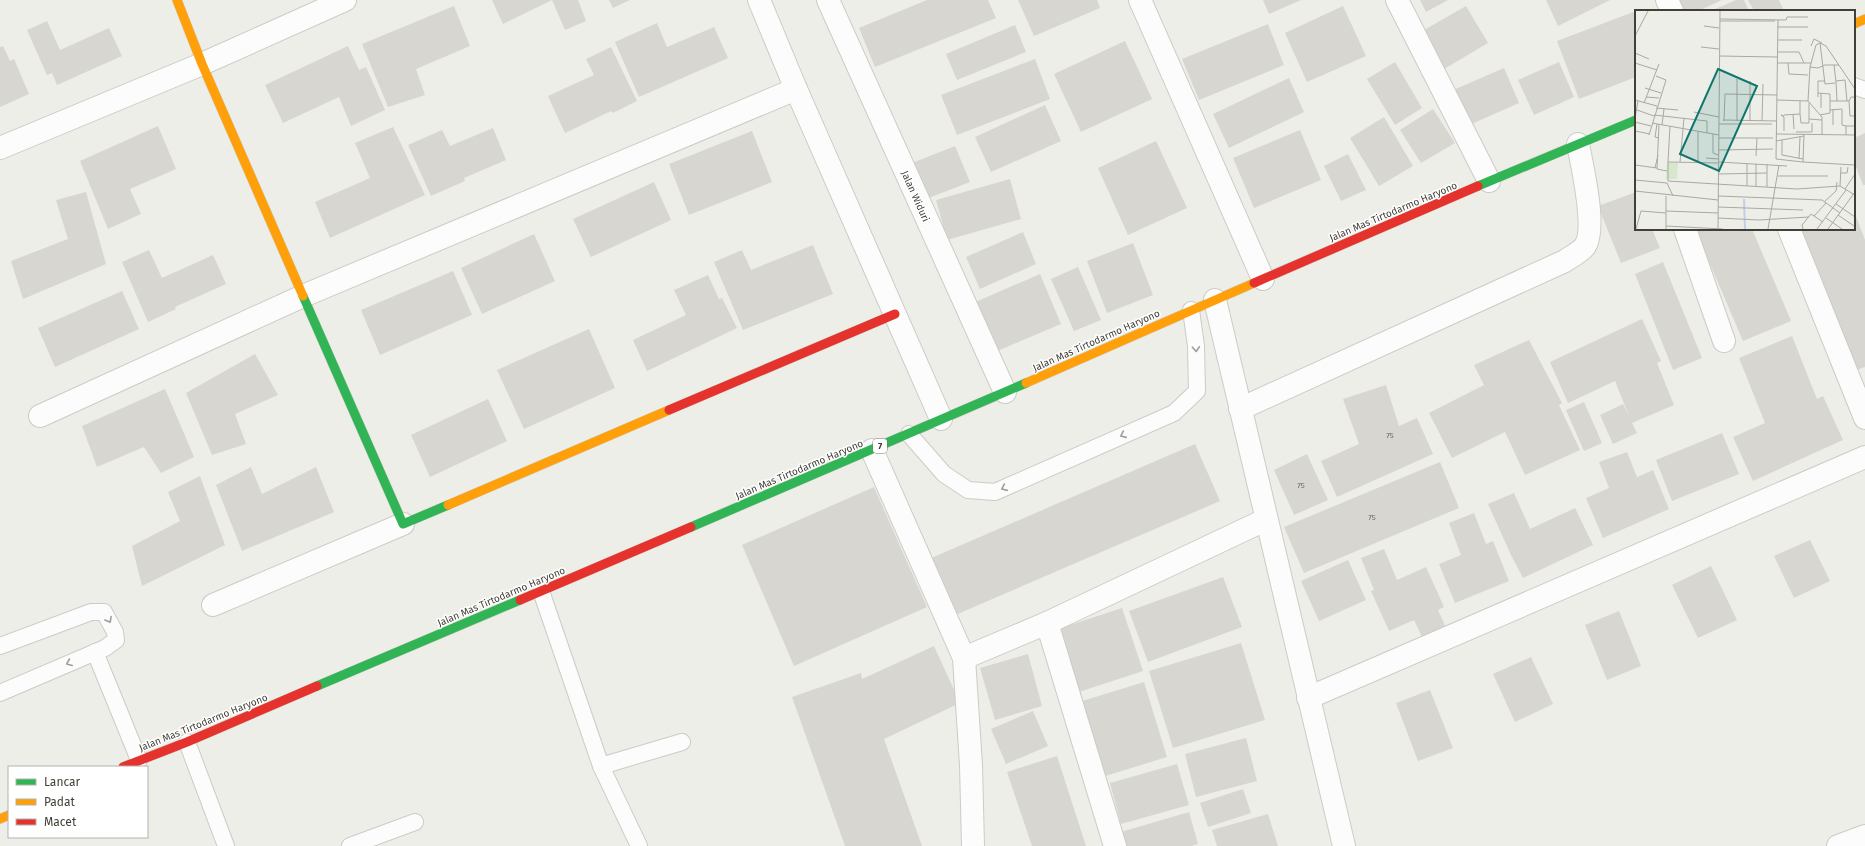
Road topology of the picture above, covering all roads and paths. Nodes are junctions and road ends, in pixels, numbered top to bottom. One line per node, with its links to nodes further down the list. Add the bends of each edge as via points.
1 (177, 0): 11 (main road)
2 (345, 0): 11 (street)
3 (759, 0): 13 (street)
4 (828, 0): 27 (street, Jalan Widuri)
5 (1140, 0): 21 (street)
6 (1397, 0): 18 (street)
7 (1667, 0): 8 (street)
8 (1672, 10)
9 (1865, 19): 10 (main road)
10 (1855, 24)
11 (202, 64): 17 (street); 22 (main road)
12 (1855, 86): 14 (lane)
13 (796, 89): 22 (street); 25 (street)
14 (1865, 90)
15 (1635, 120): 16 (main road, Jalan Mas Tirtodarmo Haryono / 7)
16 (1578, 144): 18 (main road, Jalan Mas Tirtodarmo Haryono / 7); 28 (street, via 1590,228 1585,246 1565,260)
17 (0, 148)
18 (1489, 182): 21 (main road, Jalan Mas Tirtodarmo Haryono / 7)
19 (1685, 230): 26 (street)
20 (1789, 230): 30 (street)
21 (1263, 279): 23 (main road, Jalan Mas Tirtodarmo Haryono / 7)
22 (303, 296): 29 (street); 36 (main road)
23 (1215, 300): 24 (main road, Jalan Mas Tirtodarmo Haryono / 7); 28 (street)
24 (1191, 310): 27 (main road, Jalan Mas Tirtodarmo Haryono / 7); 32 (lane, one-way to 32, via 1196,346 1197,391 1186,402 1174,412 1002,489 994,492 968,490 944,474)
25 (895, 314): 31 (street); 36 (main road)
26 (1724, 341)
27 (1005, 392): 31 (main road, Jalan Mas Tirtodarmo Haryono / 7)
28 (1240, 409): 35 (street)
29 (40, 416)
30 (1865, 418)
31 (941, 419): 32 (main road, Jalan Mas Tirtodarmo Haryono / 7)
32 (909, 434): 33 (main road, Jalan Mas Tirtodarmo Haryono / 7)
33 (872, 450): 37 (main road, Jalan Mas Tirtodarmo Haryono / 7); 42 (street)
34 (1865, 457): 44 (street)
35 (1266, 520): 39 (street); 44 (street)
36 (403, 524): 38 (street)
37 (541, 591): 45 (main road, Jalan Mas Tirtodarmo Haryono / 7); 49 (lane)
38 (213, 605)
39 (1047, 623): 42 (street); 56 (street)
40 (0, 646): 41 (lane, one-way to 41, via 91,612 104,612 115,632 116,640)
41 (95, 652): 43 (lane, one-way to 43); 47 (lane)
42 (964, 658): 55 (street)
43 (0, 693)
44 (1308, 698): 57 (street)
45 (188, 742): 47 (main road, Jalan Mas Tirtodarmo Haryono / 7); 52 (lane)
46 (682, 742): 49 (lane)
47 (139, 760): 48 (main road, Jalan Mas Tirtodarmo Haryono / 7)
48 (125, 766)
49 (601, 766): 54 (lane)
50 (415, 822): 53 (lane)
51 (1865, 836): 58 (street)
52 (226, 846)
53 (350, 846)
54 (639, 846)
55 (973, 846)
56 (1115, 846)
57 (1344, 846)
58 (1838, 846)

